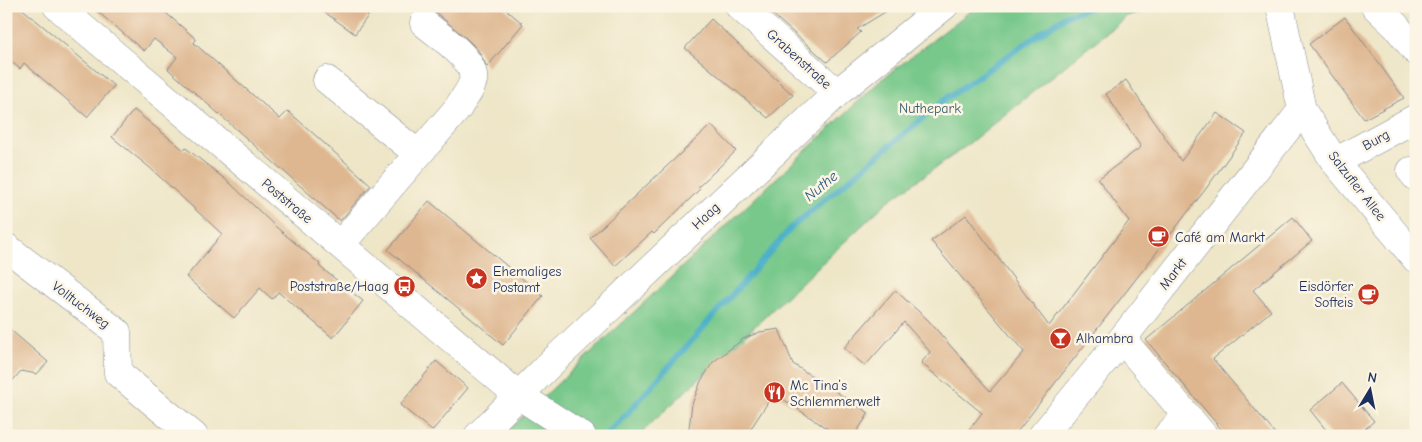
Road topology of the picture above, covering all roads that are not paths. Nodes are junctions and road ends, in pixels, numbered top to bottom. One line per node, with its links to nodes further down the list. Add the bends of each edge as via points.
1 (57, 6): 14 (street, Poststraße)
2 (740, 6): 9 (street, Grabenstraße)
3 (944, 6): 9 (street, Haag)
4 (1280, 6): 10 (street)
5 (1375, 6): 7 (street)
6 (424, 23): 12 (street, via 464,57 472,68 473,77 458,108)
7 (1416, 51)
8 (327, 80): 12 (street)
9 (837, 92): 18 (street, Haag)
10 (1302, 110): 13 (street, Salzufler Allee); 17 (street, Markt)
11 (1416, 118): 13 (street, Burg)
12 (418, 154): 14 (street)
13 (1336, 162): 16 (street, Salzufler Allee)
14 (340, 245): 18 (street, Poststraße)
15 (6, 247): 21 (street, Volltuchweg, via 118,332 118,373)
16 (1416, 259)
17 (1122, 339): 19 (street); 23 (street, Markt)
18 (518, 395): 20 (street); 22 (street, Haag)
19 (1186, 416): 24 (street); 25 (street)
20 (580, 434)
21 (194, 436)
22 (478, 436)
23 (1042, 436)
24 (1167, 436)
25 (1204, 436)

